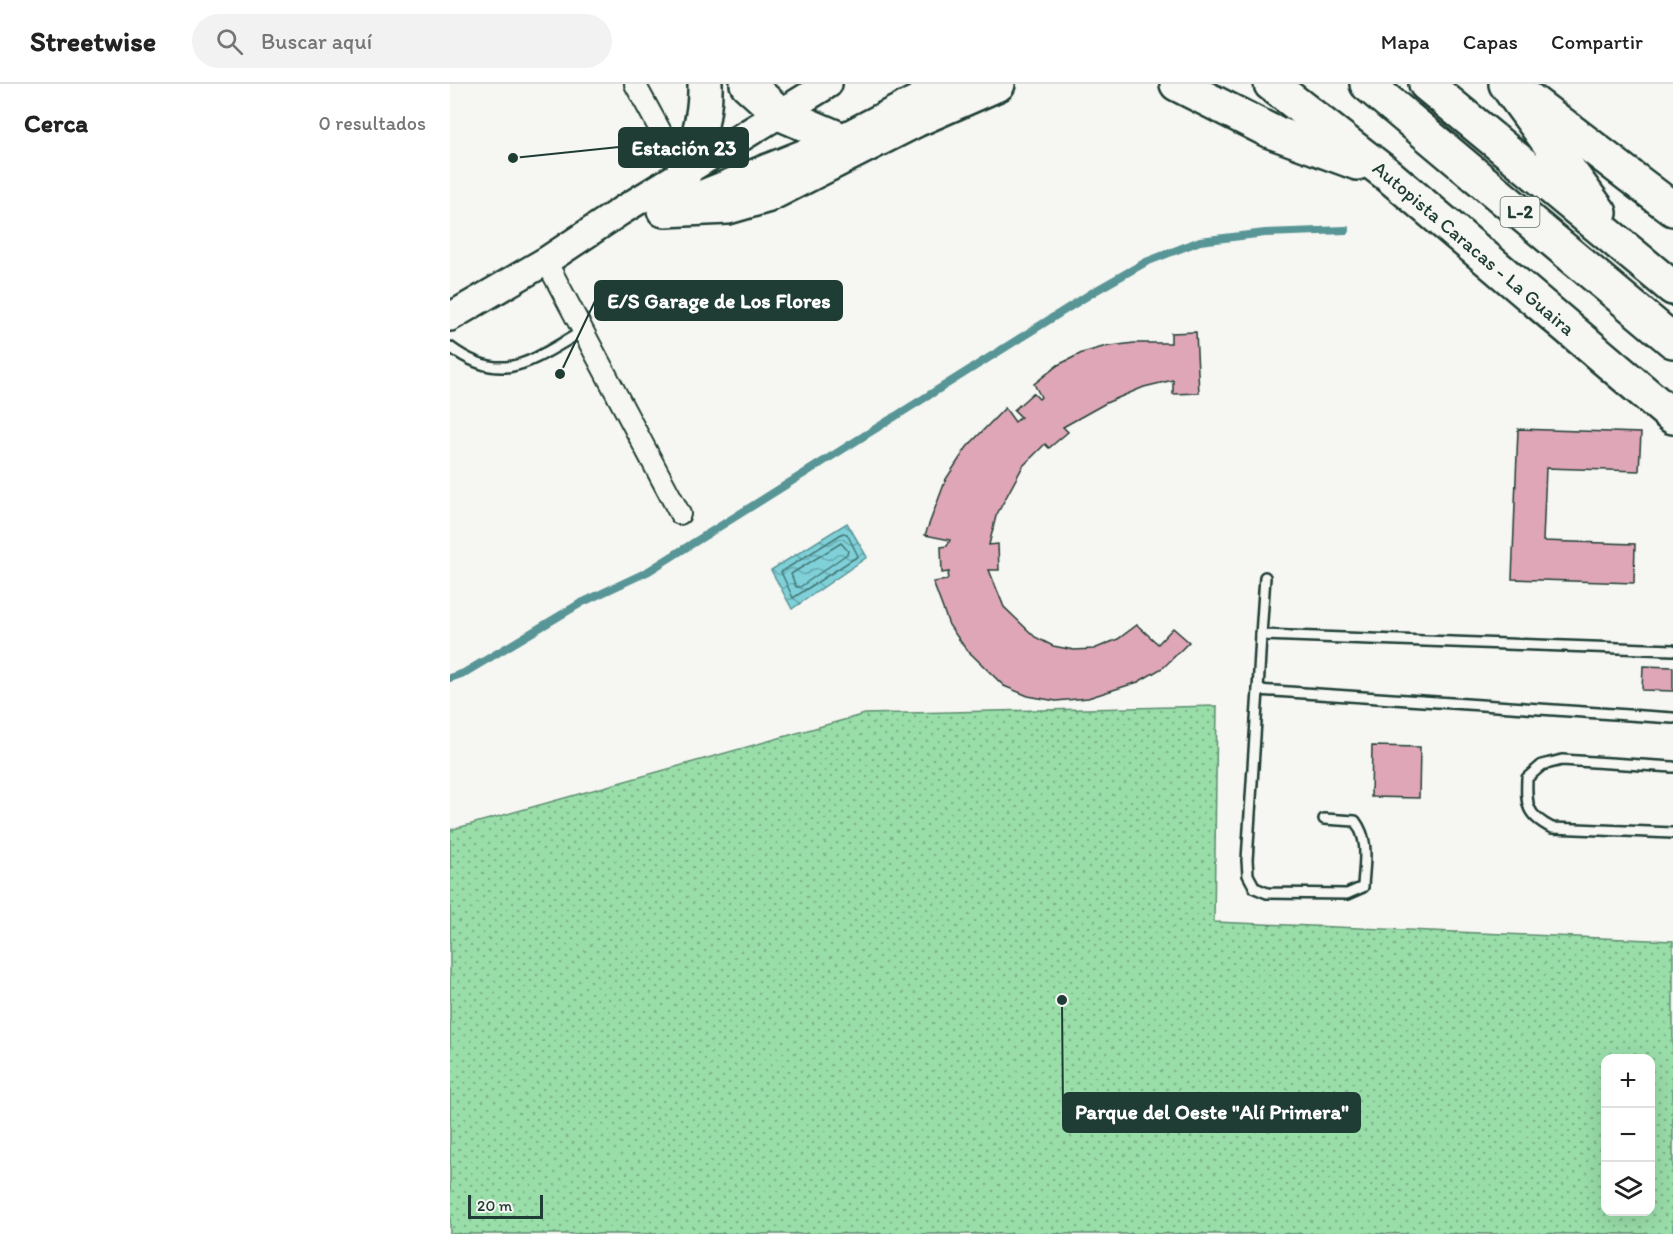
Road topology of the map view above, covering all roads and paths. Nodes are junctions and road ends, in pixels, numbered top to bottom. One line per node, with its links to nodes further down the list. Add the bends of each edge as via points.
1 (635, 84): 14 (street)
2 (705, 84): 14 (highway, via 702,125)
3 (747, 84): 12 (highway)
4 (828, 84): 12 (street)
5 (946, 84): 13 (street)
6 (998, 84): 17 (highway, via 916,120 766,196 729,207)
7 (1177, 84): 15 (highway, via 1270,131)
8 (1271, 84): 15 (highway, Autopista Caracas - La Guaira)
9 (1367, 84): 24 (highway, L-2)
10 (1426, 84): 19 (highway, L-2)
11 (1508, 84): 16 (highway, L-2); 19 (highway, L-2)
12 (779, 113): 13 (highway); 14 (street)
13 (840, 139): 17 (street)
14 (684, 174): 18 (street)
15 (1387, 174): 26 (highway, Autopista Caracas - La Guaira)
16 (1673, 209)
17 (664, 210): 18 (street)
18 (591, 231): 20 (street)
19 (1630, 253): 21 (highway, L-2)
20 (546, 261): 22 (street); 23 (street)
21 (1673, 288)
22 (450, 317)
23 (583, 331): 25 (lane, via 526,363 490,369); 27 (street)
24 (1673, 341)
25 (450, 347)
26 (1673, 417)
27 (680, 514)
28 (1265, 577): 29 (lane)
29 (1261, 635): 30 (lane); 31 (lane)
30 (1673, 650)
31 (1258, 690): 32 (lane); 34 (lane, via 1247,860 1248,875 1255,888 1267,893 1347,894 1363,887 1363,832 1355,821)
32 (1673, 718)
33 (1673, 767): 35 (lane, via 1562,760 1542,765 1527,778 1526,805 1539,821 1552,828)
34 (1324, 819)
35 (1673, 833)

